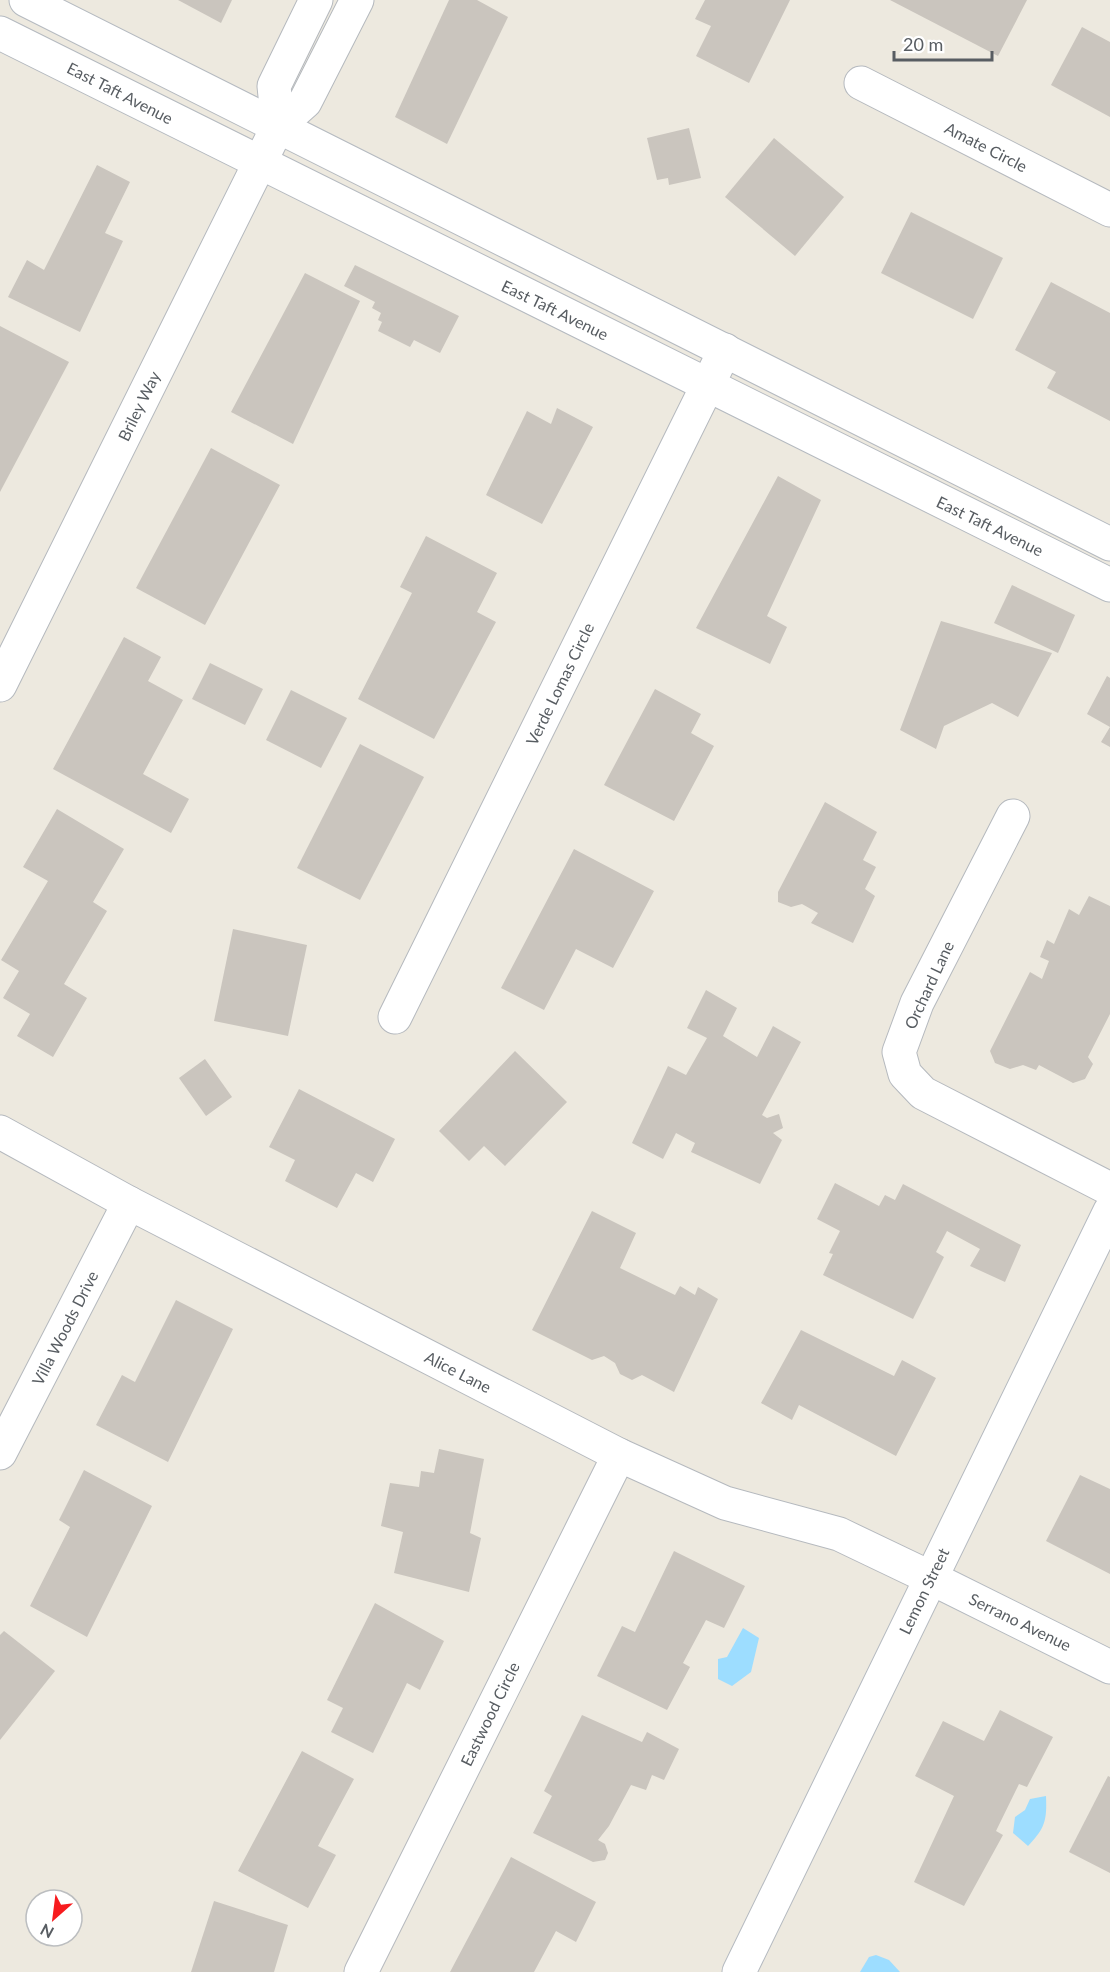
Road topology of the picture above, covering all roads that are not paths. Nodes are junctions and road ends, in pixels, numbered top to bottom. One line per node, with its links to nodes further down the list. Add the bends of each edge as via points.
1 (26, 0): 6 (street)
2 (316, 0): 6 (street, via 274,86)
3 (357, 0): 6 (street, Briley Way, via 304,102)
4 (0, 33): 7 (street, East Taft Avenue)
5 (861, 83): 8 (street, Amate Circle)
6 (278, 126): 7 (street, Briley Way); 9 (street)
7 (259, 163): 10 (street, East Taft Avenue); 13 (street, Briley Way)
8 (1110, 210)
9 (724, 350): 10 (street, Verde Lomas Circle); 11 (street)
10 (707, 386): 12 (street, East Taft Avenue); 15 (street, Verde Lomas Circle)
11 (1110, 544)
12 (1110, 585)
13 (0, 685)
14 (1013, 816): 17 (street, Orchard Lane, via 916,1003 899,1052 905,1074 923,1093)
15 (395, 1017)
16 (0, 1132): 18 (street, Alice Lane)
17 (1110, 1189)
18 (129, 1203): 20 (street, Villa Woods Drive); 21 (street, Alice Lane)
19 (1110, 1211): 22 (street, Lemon Street)
20 (0, 1453)
21 (619, 1455): 22 (street, Alice Lane, via 725,1503 839,1534); 24 (street, Eastwood Circle)
22 (931, 1578): 23 (street, Serrano Avenue); 25 (street, Lemon Street)
23 (1110, 1667)
24 (362, 1972)
25 (739, 1972)

